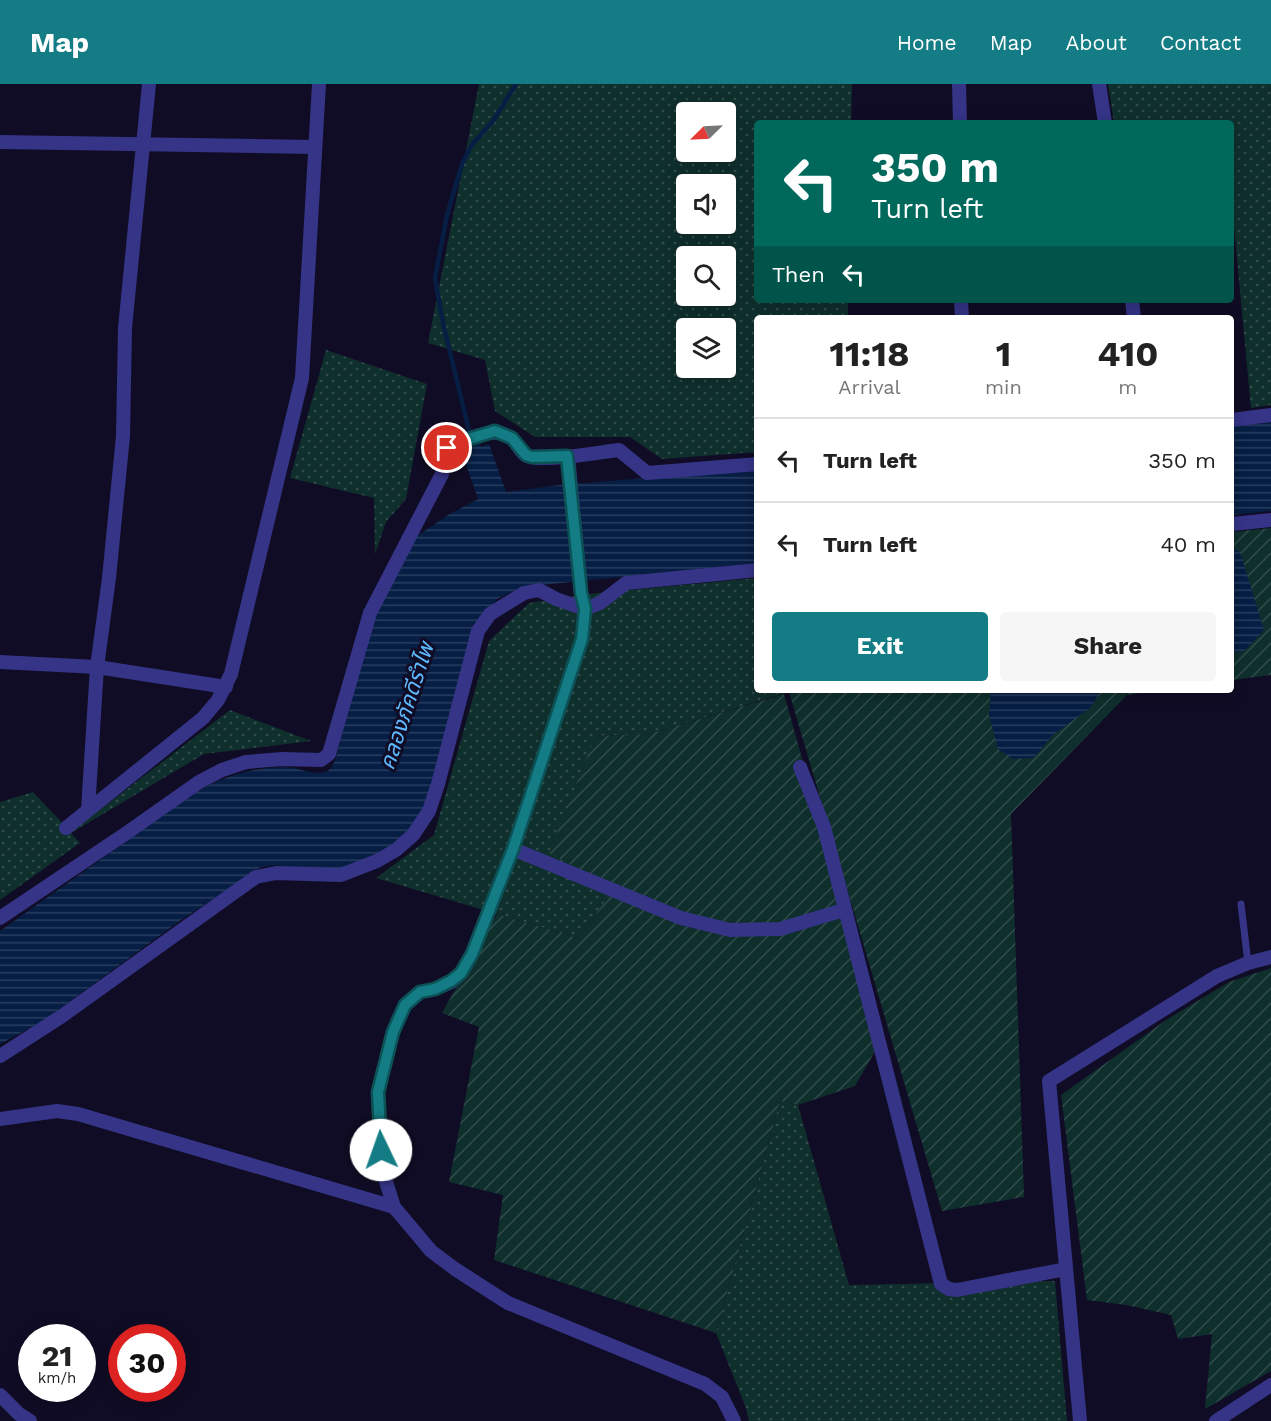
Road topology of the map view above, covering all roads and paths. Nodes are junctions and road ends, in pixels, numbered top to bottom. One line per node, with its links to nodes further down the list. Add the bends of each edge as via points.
1 (149, 84): 8 (street)
2 (319, 84): 9 (street)
3 (959, 84): 5 (street)
4 (1099, 84): 6 (street)
5 (960, 120)
6 (1105, 120)
7 (0, 142): 8 (street)
8 (143, 145): 9 (street); 19 (street, via 125,328 123,436)
9 (315, 147): 20 (street, via 302,378)
10 (1271, 415): 11 (street)
11 (1234, 420)
12 (567, 456): 13 (street, via 619,450 647,473); 17 (street); 27 (street, via 526,455 512,438 495,431 448,446 442,474 370,613 329,754 321,760 246,762 222,770)
13 (754, 464)
14 (1271, 520): 15 (street)
15 (1234, 524)
16 (754, 570): 17 (street, via 626,583)
17 (585, 609): 24 (street, via 582,639); 30 (street, via 539,590 524,593 490,614 478,631 429,811 413,835 396,850 341,875 276,873 256,877)
18 (0, 662): 19 (street)
19 (97, 667): 20 (street); 22 (street)
20 (226, 687): 22 (street, via 203,718)
21 (800, 767): 26 (street, via 824,827)
22 (88, 810): 23 (street)
23 (66, 828)
24 (513, 849): 26 (street, via 681,918 730,930 780,929); 32 (street, via 461,973 435,989 420,992 405,1005 393,1032 378,1092 382,1169)
25 (1241, 904): 29 (lane)
26 (844, 910): 33 (street, via 941,1284 957,1290)
27 (0, 918)
28 (1271, 957): 29 (street)
29 (1248, 963): 33 (street, via 1217,976 1049,1081)
30 (0, 1056)
31 (0, 1119): 32 (street, via 57,1111 78,1114)
32 (394, 1208): 37 (street, via 431,1251 508,1303 705,1384 722,1397)
33 (1066, 1269): 38 (street)
34 (1271, 1385): 39 (street)
35 (0, 1395): 36 (street)
36 (30, 1421)
37 (734, 1421)
38 (1080, 1421)
39 (1216, 1421)

